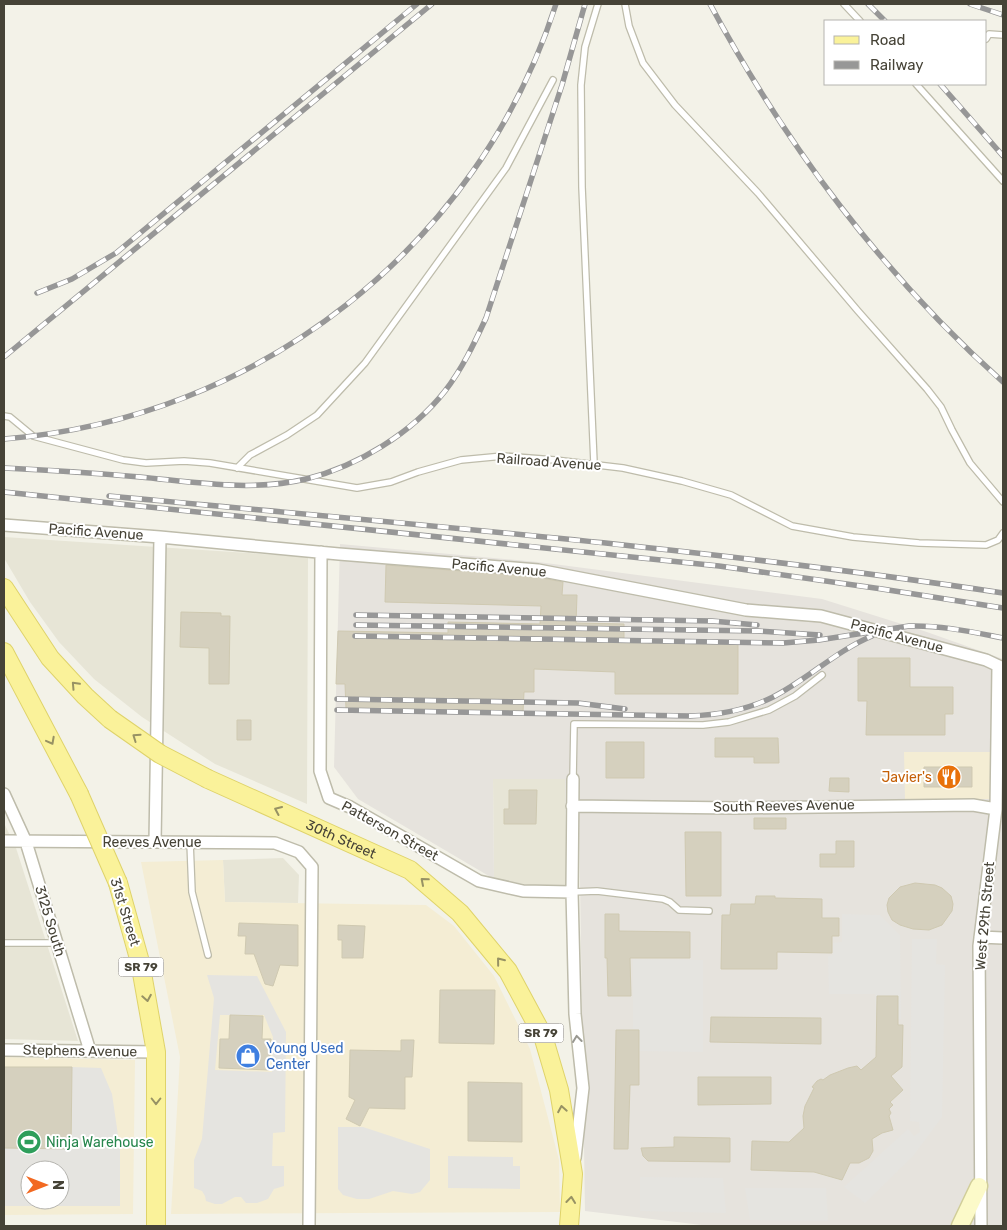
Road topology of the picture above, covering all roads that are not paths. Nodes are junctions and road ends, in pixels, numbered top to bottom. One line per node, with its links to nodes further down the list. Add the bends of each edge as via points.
1 (598, 4): 11 (lane, via 585,47 581,86 582,188)
2 (625, 4): 13 (lane, via 643,63 675,105 758,193 927,389 941,407 970,463)
3 (844, 4): 4 (lane)
4 (859, 20)
5 (1003, 35): 6 (lane)
6 (987, 37)
7 (554, 80): 12 (lane, via 506,168 365,363 317,415 250,455)
8 (917, 85): 9 (lane)
9 (1003, 181)
10 (4, 416): 12 (lane, Railroad Avenue, via 10,417 33,436 123,460 146,463 184,461)
11 (594, 464): 12 (lane, Railroad Avenue, via 503,456 461,460 390,482 357,488); 15 (lane, Railroad Avenue, via 682,481 732,495 792,526 853,537 986,545 998,540)
12 (237, 468)
13 (1003, 502)
14 (4, 526): 16 (street, Pacific Avenue)
15 (1003, 533)
16 (160, 537): 17 (street, Pacific Avenue); 29 (street)
17 (321, 552): 20 (street, Pacific Avenue, via 538,570 746,610 821,616 986,660); 31 (street, Patterson Street, via 320,771 329,798 479,881 523,891)
18 (4, 588): 41 (main road, 30th Street / SR 79, one-way to 18, bridge, via 559,1090 543,1036 508,971 460,913 410,870 208,779 160,754 110,719 50,658)
19 (4, 652): 40 (main road, 31st Street / SR 79, one-way to 40, bridge, via 79,794 118,883 140,962)
20 (1001, 667): 22 (street, West 29th Street)
21 (822, 675): 23 (lane, via 795,696 769,710 730,722 703,725 574,724)
22 (1000, 724): 26 (street, West 29th Street)
23 (572, 779): 25 (street, 30th Street)
24 (4, 794): 28 (street, 3125 South)
25 (572, 806): 26 (street, South Reeves Avenue, via 973,805); 31 (street, 30th Street)
26 (1000, 810): 33 (street, West 29th Street)
27 (4, 841): 28 (street, Reeves Avenue)
28 (26, 842): 29 (street, Reeves Avenue); 36 (street, 3125 South)
29 (155, 842): 30 (street, Reeves Avenue)
30 (190, 842): 37 (lane, via 192,892); 44 (street, Reeves Avenue, via 276,843 299,852 312,867)
31 (572, 892): 32 (lane, via 597,891 662,899 679,910); 41 (street, 30th Street, one-way to 31, via 583,1088 574,1014)
32 (709, 911)
33 (980, 937): 34 (street); 42 (street, West 29th Street)
34 (1003, 938)
35 (4, 942): 36 (lane)
36 (57, 943): 39 (street, 3125 South)
37 (208, 955)
38 (4, 1050): 39 (street, Stephens Avenue)
39 (90, 1051): 40 (street, Stephens Avenue)
40 (156, 1052): 43 (main road, 31st Street / SR 79, one-way to 43)
41 (573, 1174): 45 (main road, 30th Street / SR 79, one-way to 41)
42 (979, 1186): 46 (main road); 47 (street, West 29th Street)
43 (156, 1226)
44 (309, 1226)
45 (569, 1226)
46 (960, 1226)
47 (980, 1226)

